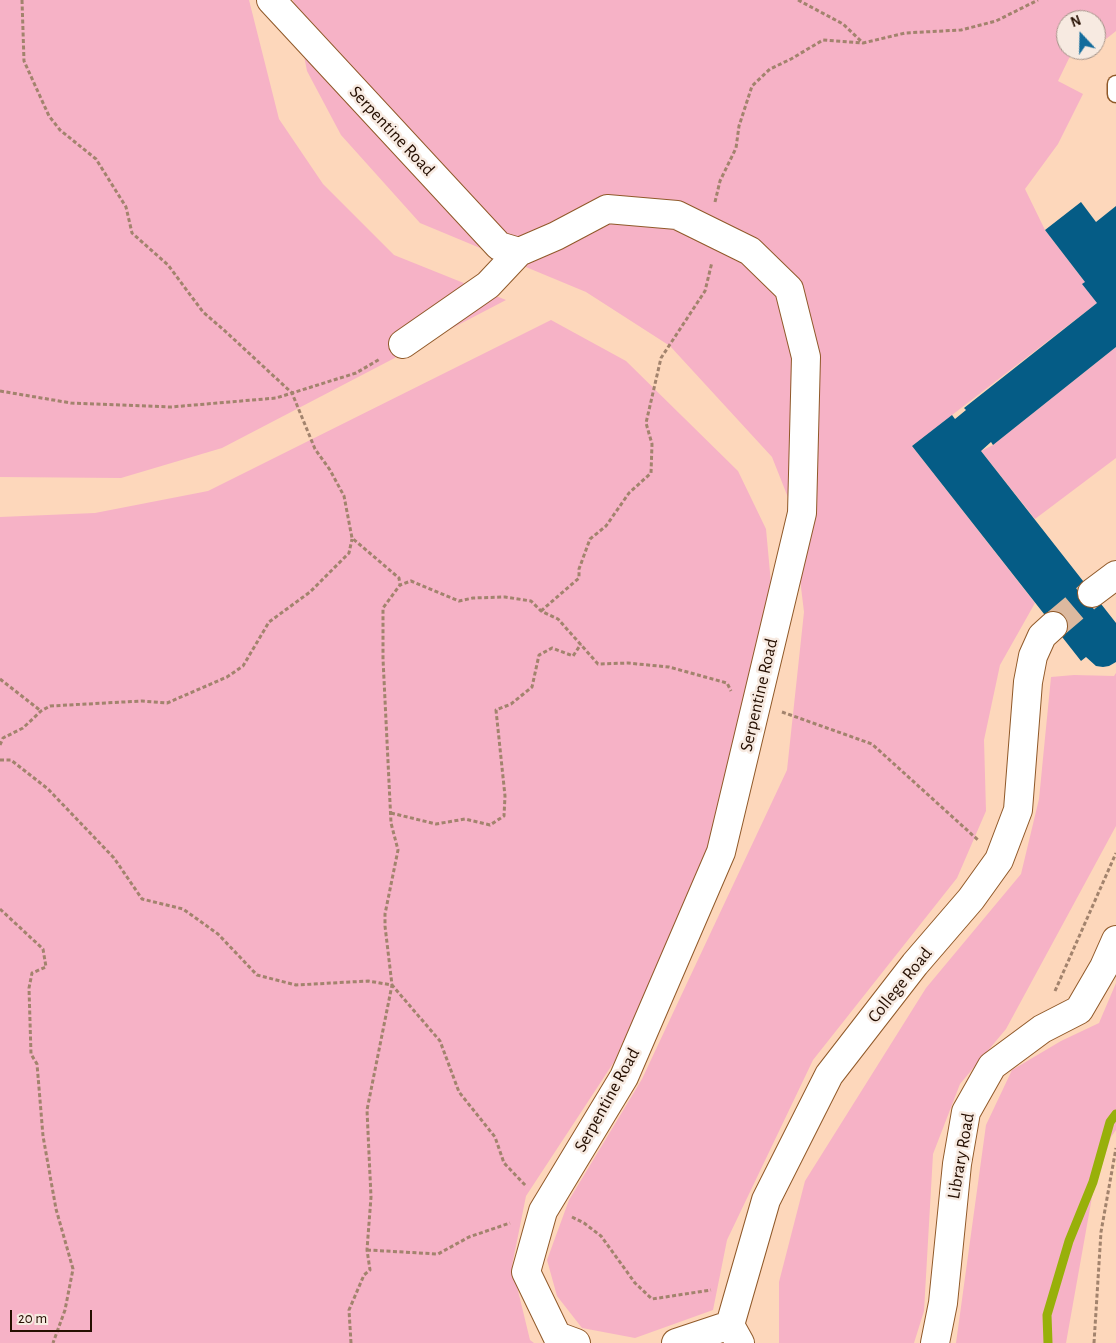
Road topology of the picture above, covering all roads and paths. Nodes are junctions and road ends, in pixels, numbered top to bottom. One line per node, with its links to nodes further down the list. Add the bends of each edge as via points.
1 (22, 0): 12 (path, via 24,61 50,116 60,130 96,159 126,207 132,233 168,265 203,312)
2 (271, 0): 9 (street, Serpentine Road, via 499,246)
3 (798, 0): 5 (path, via 843,24)
4 (1038, 0): 5 (path, via 996,21 961,30 905,34)
5 (863, 43): 8 (path, via 822,40 770,69 752,86 739,126 736,148 720,181 714,206)
6 (1116, 84): 7 (lane)
7 (1116, 94)
8 (718, 235): 9 (street, Serpentine Road, via 678,215 607,209); 17 (path, via 705,291 661,358 646,423 652,444 651,473 629,493 606,526 590,539 578,568 579,578); 21 (street, Serpentine Road, via 750,251 789,289 806,357 802,513)
9 (519, 252): 10 (street, Serpentine Road, via 488,285)
10 (403, 344): 12 (path, via 356,373)
11 (0, 391): 12 (path, via 72,404 171,406 276,398)
12 (292, 393): 13 (path, via 315,448 344,496)
13 (352, 538): 15 (path, via 399,578); 22 (path, via 349,553 310,592 269,622 243,666 227,677 167,703 75,703 50,706)
14 (1116, 575): 16 (street)
15 (400, 585): 17 (path, via 411,581 459,601 505,597 531,602); 25 (path, via 383,608)
16 (1092, 593)
17 (541, 611): 19 (path, via 558,619)
18 (1053, 626): 27 (street, College Road, via 1042,636 1033,656 1018,810)
19 (581, 644): 21 (path, via 598,664 669,667 727,683 735,697); 25 (path, via 573,656 552,648 539,656 532,687 511,704 496,710 505,796 504,816 490,825 464,819 436,824)
20 (0, 679): 22 (path)
21 (757, 704): 27 (path, via 872,744); 33 (street, Serpentine Road, via 721,852 624,1077)
22 (41, 711): 23 (path, via 23,728 2,738)
23 (0, 745)
24 (0, 760): 30 (path, via 11,760 48,790 114,858 142,899 183,909 218,934 257,975 296,985 368,981)
25 (391, 813): 30 (path, via 398,850 385,926)
26 (1116, 854): 31 (path, via 1056,988)
27 (999, 860): 35 (street, College Road, via 828,1075 766,1200)
28 (0, 909): 37 (path, via 43,948 46,967 32,973 29,988 31,1054 38,1064 43,1136 56,1209 73,1269 65,1310)
29 (1116, 940): 31 (street, Library Road, via 1079,1010)
30 (392, 985): 33 (path, via 440,1041 459,1092 496,1138 504,1163); 34 (path, via 367,1110 372,1197)
31 (1042, 1029): 41 (street, Library Road, via 992,1066 966,1112)
32 (1116, 1148): 42 (path, via 1101,1232)
33 (546, 1206): 34 (path, via 500,1228 469,1237 438,1254); 35 (path, via 584,1222 601,1236 634,1283 652,1300); 39 (street, Serpentine Road, via 526,1272 557,1336)
34 (367, 1250): 38 (path, via 370,1270 364,1275 350,1310)
35 (741, 1284): 36 (street, College Road)
36 (735, 1334): 40 (street)
37 (53, 1343)
38 (351, 1343)
39 (576, 1343)
40 (676, 1343)
41 (935, 1343)
42 (1094, 1343)

